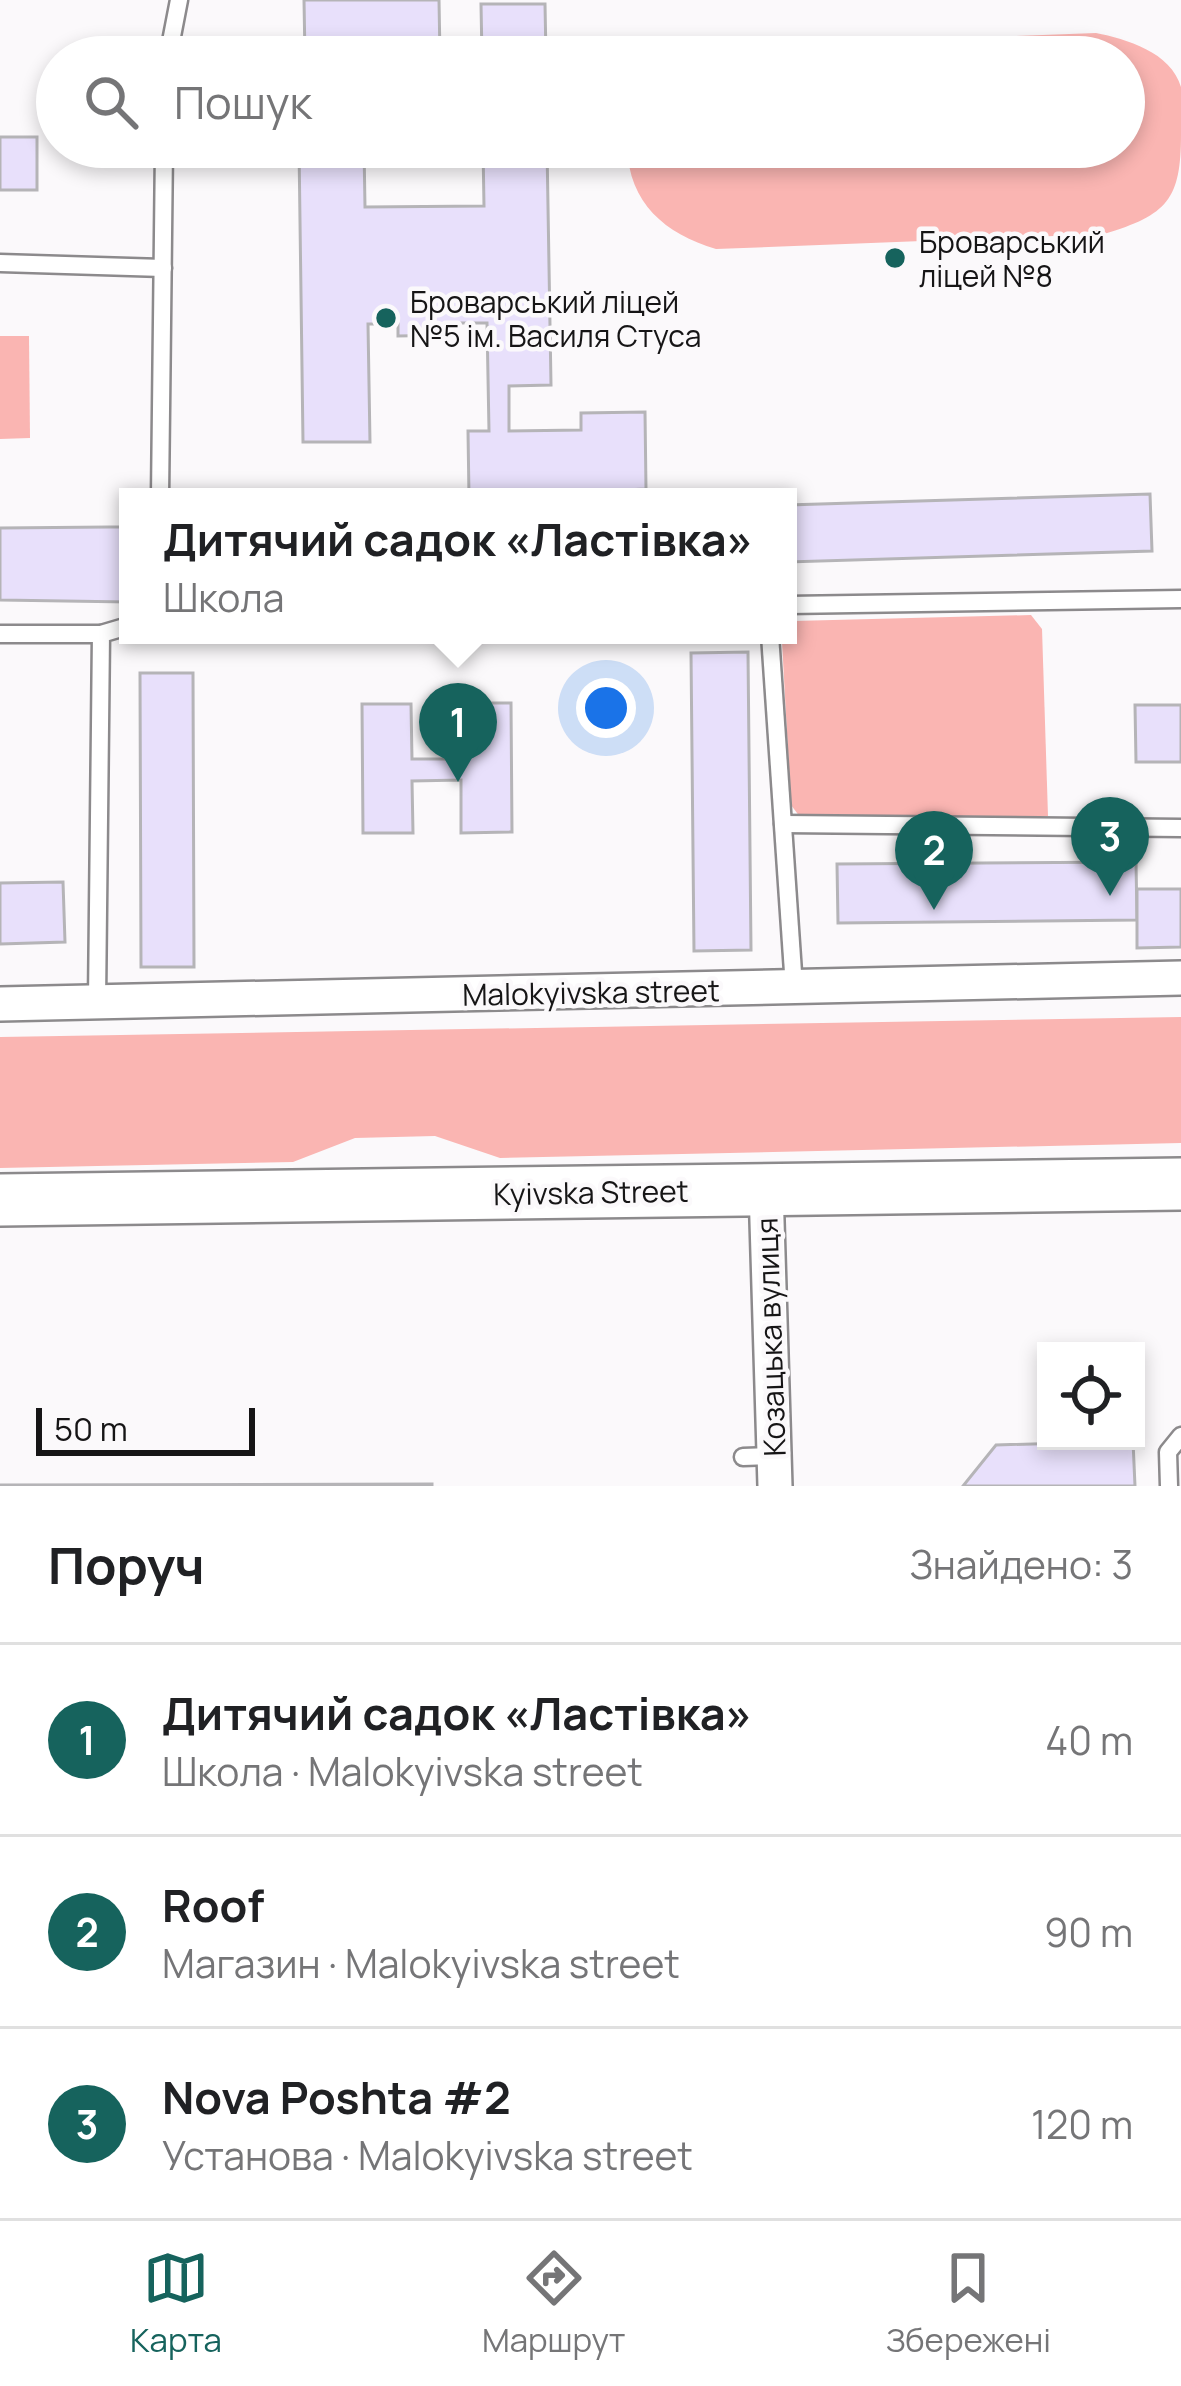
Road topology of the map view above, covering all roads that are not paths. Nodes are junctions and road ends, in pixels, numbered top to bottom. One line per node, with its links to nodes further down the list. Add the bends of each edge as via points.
1 (179, 0): 2 (lane)
2 (172, 36)
3 (164, 168): 5 (lane)
4 (0, 263): 5 (lane)
5 (163, 268): 6 (lane)
6 (160, 488)
7 (1181, 599): 8 (lane)
8 (797, 605)
9 (119, 629): 11 (lane)
10 (0, 634): 11 (lane)
11 (100, 634): 17 (lane)
12 (771, 644): 13 (lane)
13 (783, 824): 14 (lane); 16 (lane)
14 (1181, 828)
15 (1181, 978): 16 (street, Malokyivska street)
16 (794, 988): 17 (street, Malokyivska street)
17 (98, 1001): 18 (street, Malokyivska street)
18 (0, 1004)
19 (1181, 1184): 20 (main road, Kyivska Street)
20 (766, 1188): 21 (main road, Kyivska Street); 23 (street, Козацька вулиця)
21 (0, 1200)
22 (1181, 1436): 24 (lane, via 1168,1452)
23 (764, 1466)
24 (1169, 1486)

